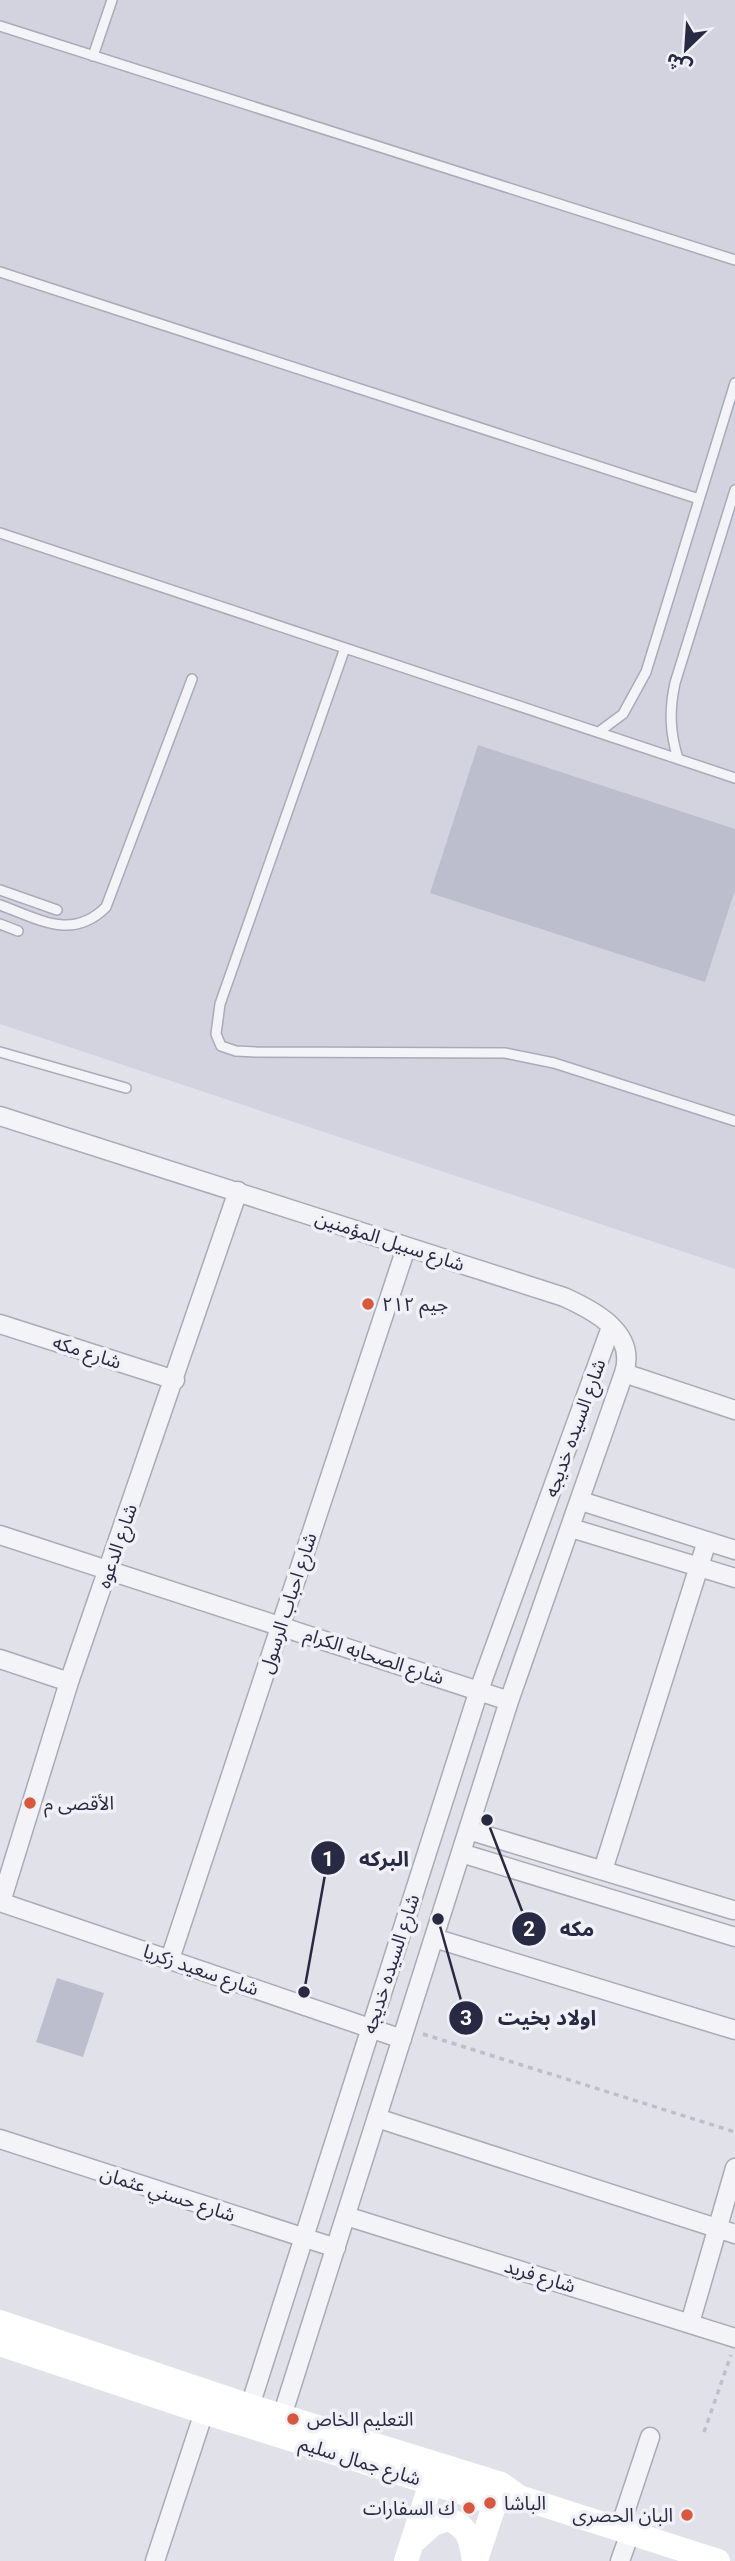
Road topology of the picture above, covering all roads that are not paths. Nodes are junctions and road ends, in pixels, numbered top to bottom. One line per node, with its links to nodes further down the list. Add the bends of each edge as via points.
1 (112, 0): 3 (lane)
2 (0, 26): 3 (lane)
3 (93, 56): 4 (lane)
4 (735, 260)
5 (0, 272): 8 (lane)
6 (735, 383): 8 (lane)
7 (735, 490): 13 (lane, via 669,711)
8 (699, 499): 12 (lane, via 639,690 623,714)
9 (0, 533): 10 (lane)
10 (345, 649): 12 (lane); 23 (lane, via 220,1004 216,1026 221,1046 256,1052 505,1053 554,1063)
11 (192, 679): 16 (lane, via 106,906 94,919 59,926)
12 (600, 732): 13 (lane)
13 (678, 759): 14 (lane)
14 (735, 778)
15 (0, 890): 17 (lane)
16 (0, 905)
17 (57, 910)
18 (0, 924): 19 (lane)
19 (18, 931)
20 (0, 1052): 21 (lane)
21 (126, 1088)
22 (0, 1116): 24 (street, شارع سبيل المؤمنين)
23 (735, 1121)
24 (239, 1191): 25 (street, شارع سبيل المؤمنين); 29 (street, شارع الدعوه)
25 (407, 1248): 27 (street, شارع سبيل المؤمنين, via 564,1297); 39 (street, شارع احباب الرسول)
26 (0, 1324): 29 (street, شارع مكه)
27 (611, 1327): 28 (street, شارع سبيل المؤمنين, via 627,1353); 42 (street, شارع السيده خديجه)
28 (624, 1373): 30 (street); 31 (street, شارع السيده خديجه)
29 (175, 1380): 37 (street, شارع الدعوه)
30 (735, 1410)
31 (581, 1500): 32 (street, شارع السيده خديجه); 34 (street)
32 (571, 1528): 36 (street); 43 (street, شارع السيده خديجه)
33 (0, 1535): 37 (street, شارع الصحابه الكرام)
34 (707, 1541): 35 (street); 36 (street)
35 (735, 1550)
36 (699, 1567): 38 (street); 46 (street)
37 (108, 1570): 39 (street, شارع الصحابه الكرام); 41 (street, شارع الدعوه)
38 (735, 1578)
39 (280, 1626): 42 (street, شارع الصحابه الكرام); 51 (street, شارع احباب الرسول)
40 (0, 1659): 41 (street)
41 (69, 1682): 47 (street, شارع الدعوه)
42 (479, 1690): 43 (street, شارع الصحابه الكرام); 52 (street, شارع السيده خديجه)
43 (509, 1701): 44 (street, شارع السيده خديجه)
44 (468, 1830): 45 (street, شارع السيده خديجه); 46 (street)
45 (460, 1853): 49 (street); 50 (street, شارع السيده خديجه)
46 (603, 1870): 48 (street)
47 (1, 1902): 51 (street, شارع سعيد زكريا)
48 (734, 1906): 49 (street)
49 (730, 1935)
50 (434, 1938): 53 (street); 54 (street, شارع السيده خديجه)
51 (170, 1959): 52 (street, شارع سعيد زكريا)
52 (370, 2029): 54 (street, شارع سعيد زكريا); 61 (street, شارع السيده خديجه)
53 (735, 2029)
54 (403, 2034): 55 (street, شارع السيده خديجه)
55 (377, 2118): 58 (street, شارع السيده خديجه); 59 (street)
56 (0, 2139): 61 (street, شارع حسني عثمان)
57 (735, 2168): 59 (street)
58 (346, 2216): 62 (street, شارع السيده خديجه); 64 (street, شارع فريد)
59 (717, 2228): 60 (street); 64 (street)
60 (735, 2234)
61 (303, 2238): 62 (street, شارع حسني عثمان); 67 (street, شارع السيده خديجه)
62 (336, 2248): 69 (street, شارع السيده خديجه)
63 (0, 2322): 67 (main road, شارع جمال سليم)
64 (690, 2323): 65 (street, شارع فريد)
65 (735, 2338)
66 (0, 2344): 68 (main road, شارع جمال سليم)
67 (250, 2406): 69 (main road, شارع جمال سليم)
68 (204, 2412): 71 (main road, شارع جمال سليم); 75 (street)
69 (282, 2416): 71 (main road, شارع جمال سليم)
70 (650, 2437): 73 (street)
71 (434, 2473): 72 (main road, شارع جمال سليم); 74 (main road)
72 (505, 2494): 73 (main road, شارع جمال سليم); 76 (main road)
73 (625, 2531): 77 (street); 78 (main road, شارع جمال سليم)
74 (410, 2551): 76 (main road, via 432,2524 448,2519 466,2529)
75 (155, 2561)
76 (475, 2561)
77 (620, 2561)
78 (718, 2561)

